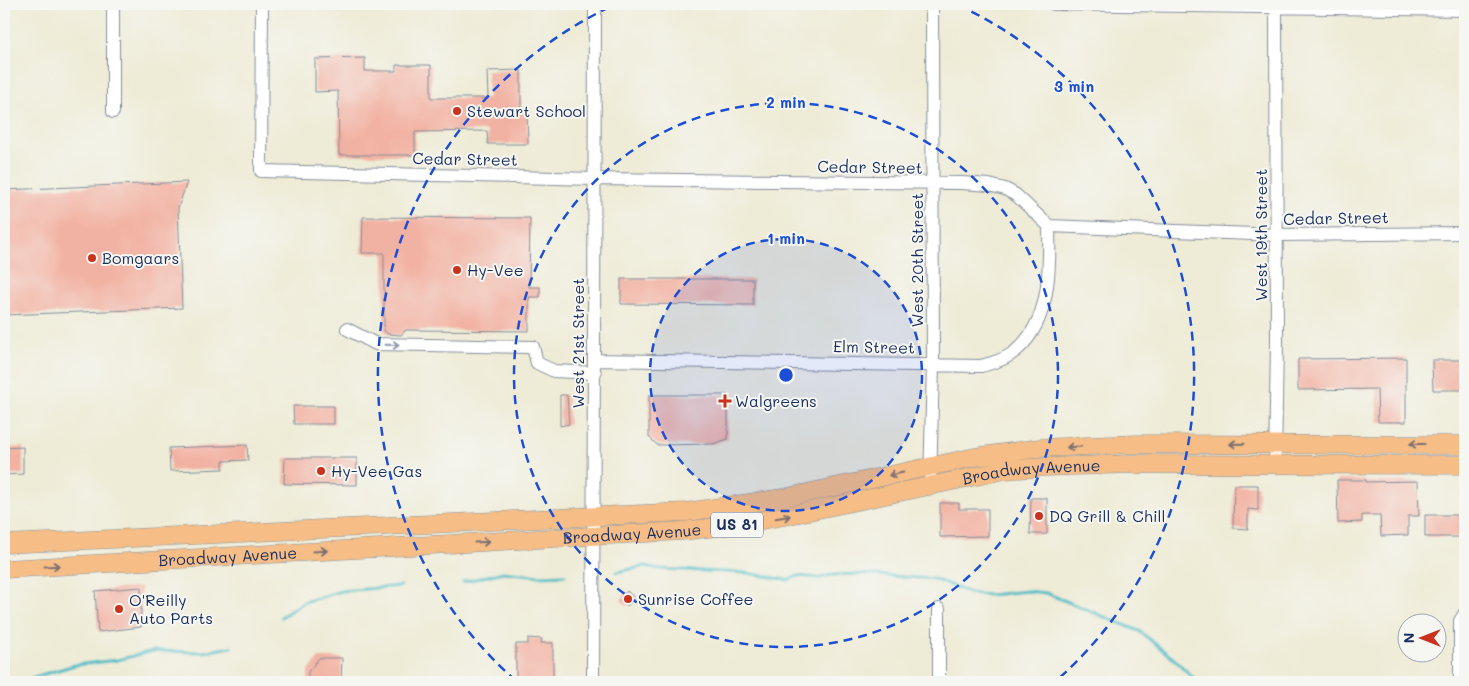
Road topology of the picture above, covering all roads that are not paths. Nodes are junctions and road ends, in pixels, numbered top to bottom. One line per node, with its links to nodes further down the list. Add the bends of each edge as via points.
1 (112, 4): 8 (street)
2 (262, 4): 9 (street, Cedar Street, via 260,171)
3 (595, 4): 9 (street, West 21st Street)
4 (932, 4): 10 (street, West 20th Street)
5 (1054, 4): 6 (street)
6 (1276, 5): 7 (street); 13 (street, West 19th Street)
7 (1465, 10)
8 (113, 112)
9 (595, 178): 10 (street, Cedar Street); 16 (street, West 21st Street)
10 (932, 184): 11 (street, Cedar Street, via 962,183 1005,189); 15 (street, West 20th Street)
11 (1049, 226): 13 (street, Cedar Street); 15 (street, Elm Street, via 1046,294 1038,319 1022,346 1001,360 981,366)
12 (1465, 233): 13 (street, Cedar Street)
13 (1278, 235): 17 (street, West 19th Street)
14 (347, 329): 16 (street, Elm Street, one-way to 16, via 376,344 533,347 535,355 550,364)
15 (933, 364): 16 (street, Elm Street); 21 (street, West 20th Street)
16 (595, 366): 23 (street, West 21st Street)
17 (1274, 443): 18 (highway, Broadway Avenue / US 81, one-way to 17); 19 (street, West 19th Street); 21 (highway, Broadway Avenue / US 81, one-way to 21, via 1040,448)
18 (1465, 444)
19 (1274, 465): 20 (highway, Broadway Avenue / US 81); 22 (highway, Broadway Avenue / US 81, via 1054,466 1005,470)
20 (1465, 465)
21 (930, 466): 22 (street, West 20th Street); 23 (highway, Broadway Avenue / US 81, one-way to 23, via 732,506)
22 (930, 486): 24 (highway, Broadway Avenue / US 81, one-way to 22, via 735,525)
23 (594, 517): 24 (street, West 21st Street); 25 (highway, Broadway Avenue / US 81)
24 (594, 536): 26 (highway, Broadway Avenue / US 81, one-way to 24); 29 (street, West 21st Street)
25 (4, 544)
26 (4, 569)
27 (939, 609): 30 (street)
28 (1465, 613): 31 (street, via 1460,621)
29 (593, 682)
30 (939, 682)
31 (1460, 682)

